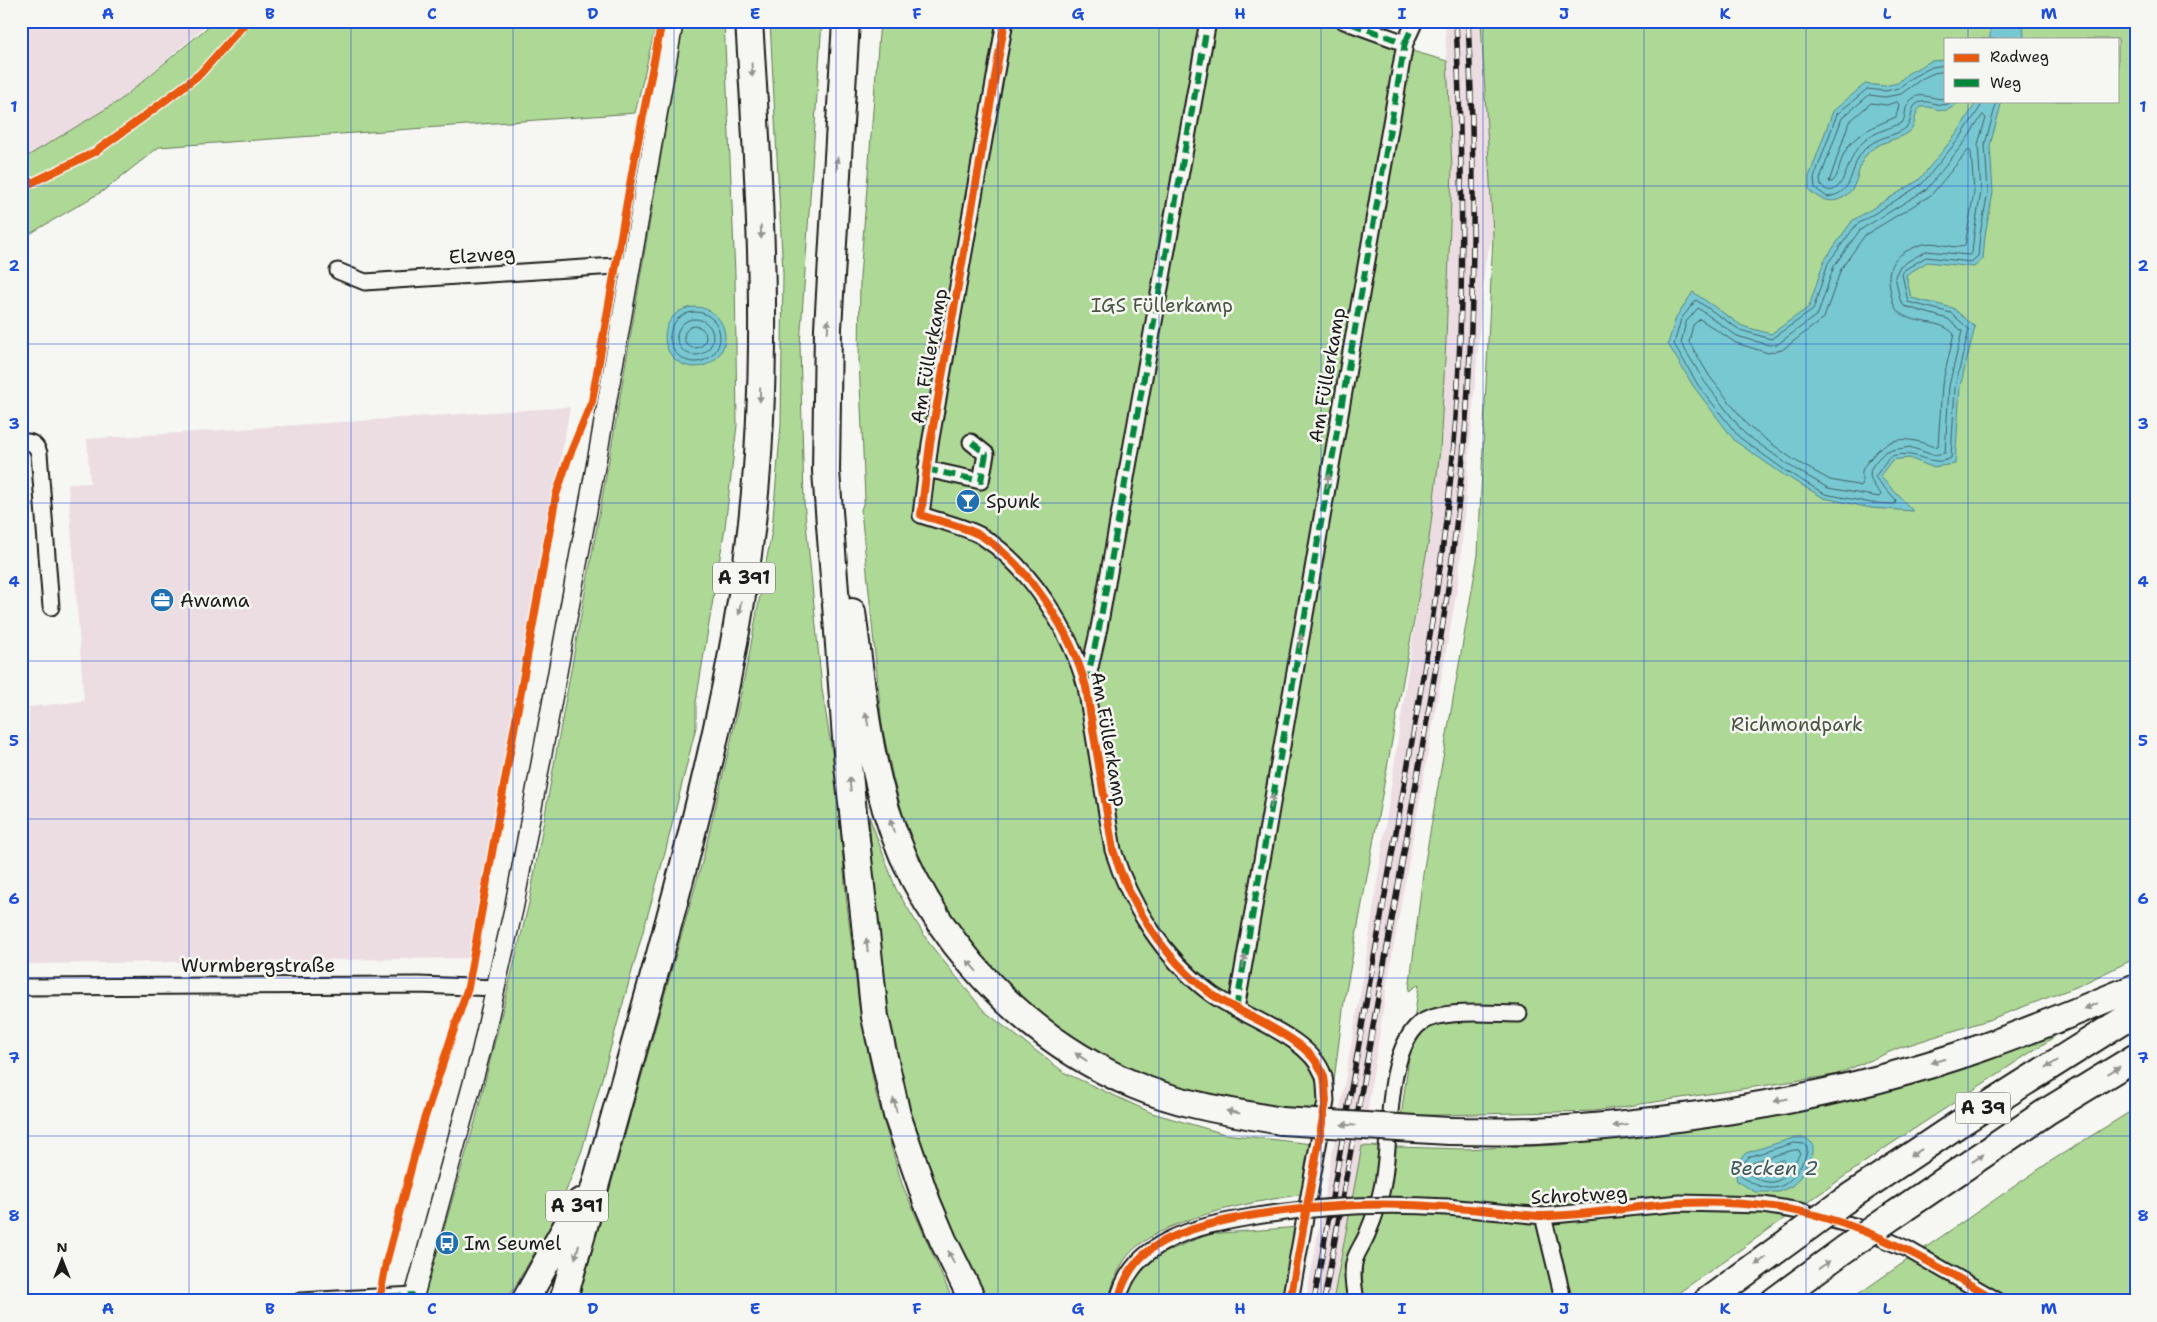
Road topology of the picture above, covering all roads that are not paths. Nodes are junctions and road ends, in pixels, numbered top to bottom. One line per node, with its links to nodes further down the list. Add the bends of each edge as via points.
1 (674, 21): 9 (street)
2 (749, 21): 24 (highway, A 391, one-way to 24, via 763,276 760,424 751,531 734,648 696,822)
3 (846, 21): 11 (highway, one-way to 3)
4 (1005, 21): 14 (street, Am Füllerkamp)
5 (1208, 21): 16 (street, Am Füllerkamp, via 1101,619)
6 (1344, 21): 8 (street)
7 (1415, 21): 8 (street, Am Füllerkamp)
8 (1405, 43): 20 (street, Am Füllerkamp, one-way to 8)
9 (631, 265): 10 (street, Elzweg, via 365,282); 19 (street, via 528,836)
10 (338, 271)
11 (827, 375): 18 (highway, one-way to 11, bridge, via 1980,1048 1909,1070 1761,1104 1607,1126 1534,1131 1449,1131 1281,1121 1182,1101 1134,1085 1088,1061 1006,1001 970,963 940,923 914,879 894,835 879,784 866,715 844,552); 30 (highway, one-way to 11, via 943,1240 912,1160 897,1116 875,1017 848,765 831,555 826,472)
12 (21, 442): 15 (street, via 35,444 39,453)
13 (971, 442): 14 (street, via 986,454 981,481)
14 (926, 469): 16 (street, Am Füllerkamp, via 921,515 982,537 1021,570 1067,636)
15 (51, 606)
16 (1086, 687): 20 (street, Am Füllerkamp, via 1107,820 1121,876 1144,918 1186,971 1210,993)
17 (21, 987): 19 (street, Wurmbergstraße, via 419,985)
18 (2136, 987)
19 (496, 988): 26 (street)
20 (1236, 1009): 32 (street, Am Füllerkamp, via 1286,1035 1307,1052 1323,1074 1326,1101)
21 (2136, 1012): 35 (highway, A 39, one-way to 35, bridge, via 1845,1200)
22 (1519, 1014): 33 (street, via 1448,1014 1429,1018 1416,1026 1406,1041 1391,1106 1382,1188 1355,1260)
23 (2136, 1057): 36 (highway, A 39, one-way to 23, bridge, via 2046,1112)
24 (615, 1121): 28 (highway, A 391, via 594,1174); 29 (highway, one-way to 29)
25 (1543, 1216): 31 (street, Schrotweg, bridge, via 1405,1204 1293,1210 1195,1228 1147,1252 1125,1281); 34 (street, Schrotweg); 37 (street, Schrotweg, via 1680,1203 1763,1205 1800,1211 1854,1226 1907,1249)
26 (414, 1298): 27 (street)
27 (300, 1301)
28 (525, 1301)
29 (563, 1301)
30 (973, 1301)
31 (1118, 1301)
32 (1290, 1301)
33 (1356, 1301)
34 (1562, 1301)
35 (1707, 1301)
36 (1774, 1301)
37 (1998, 1301)

